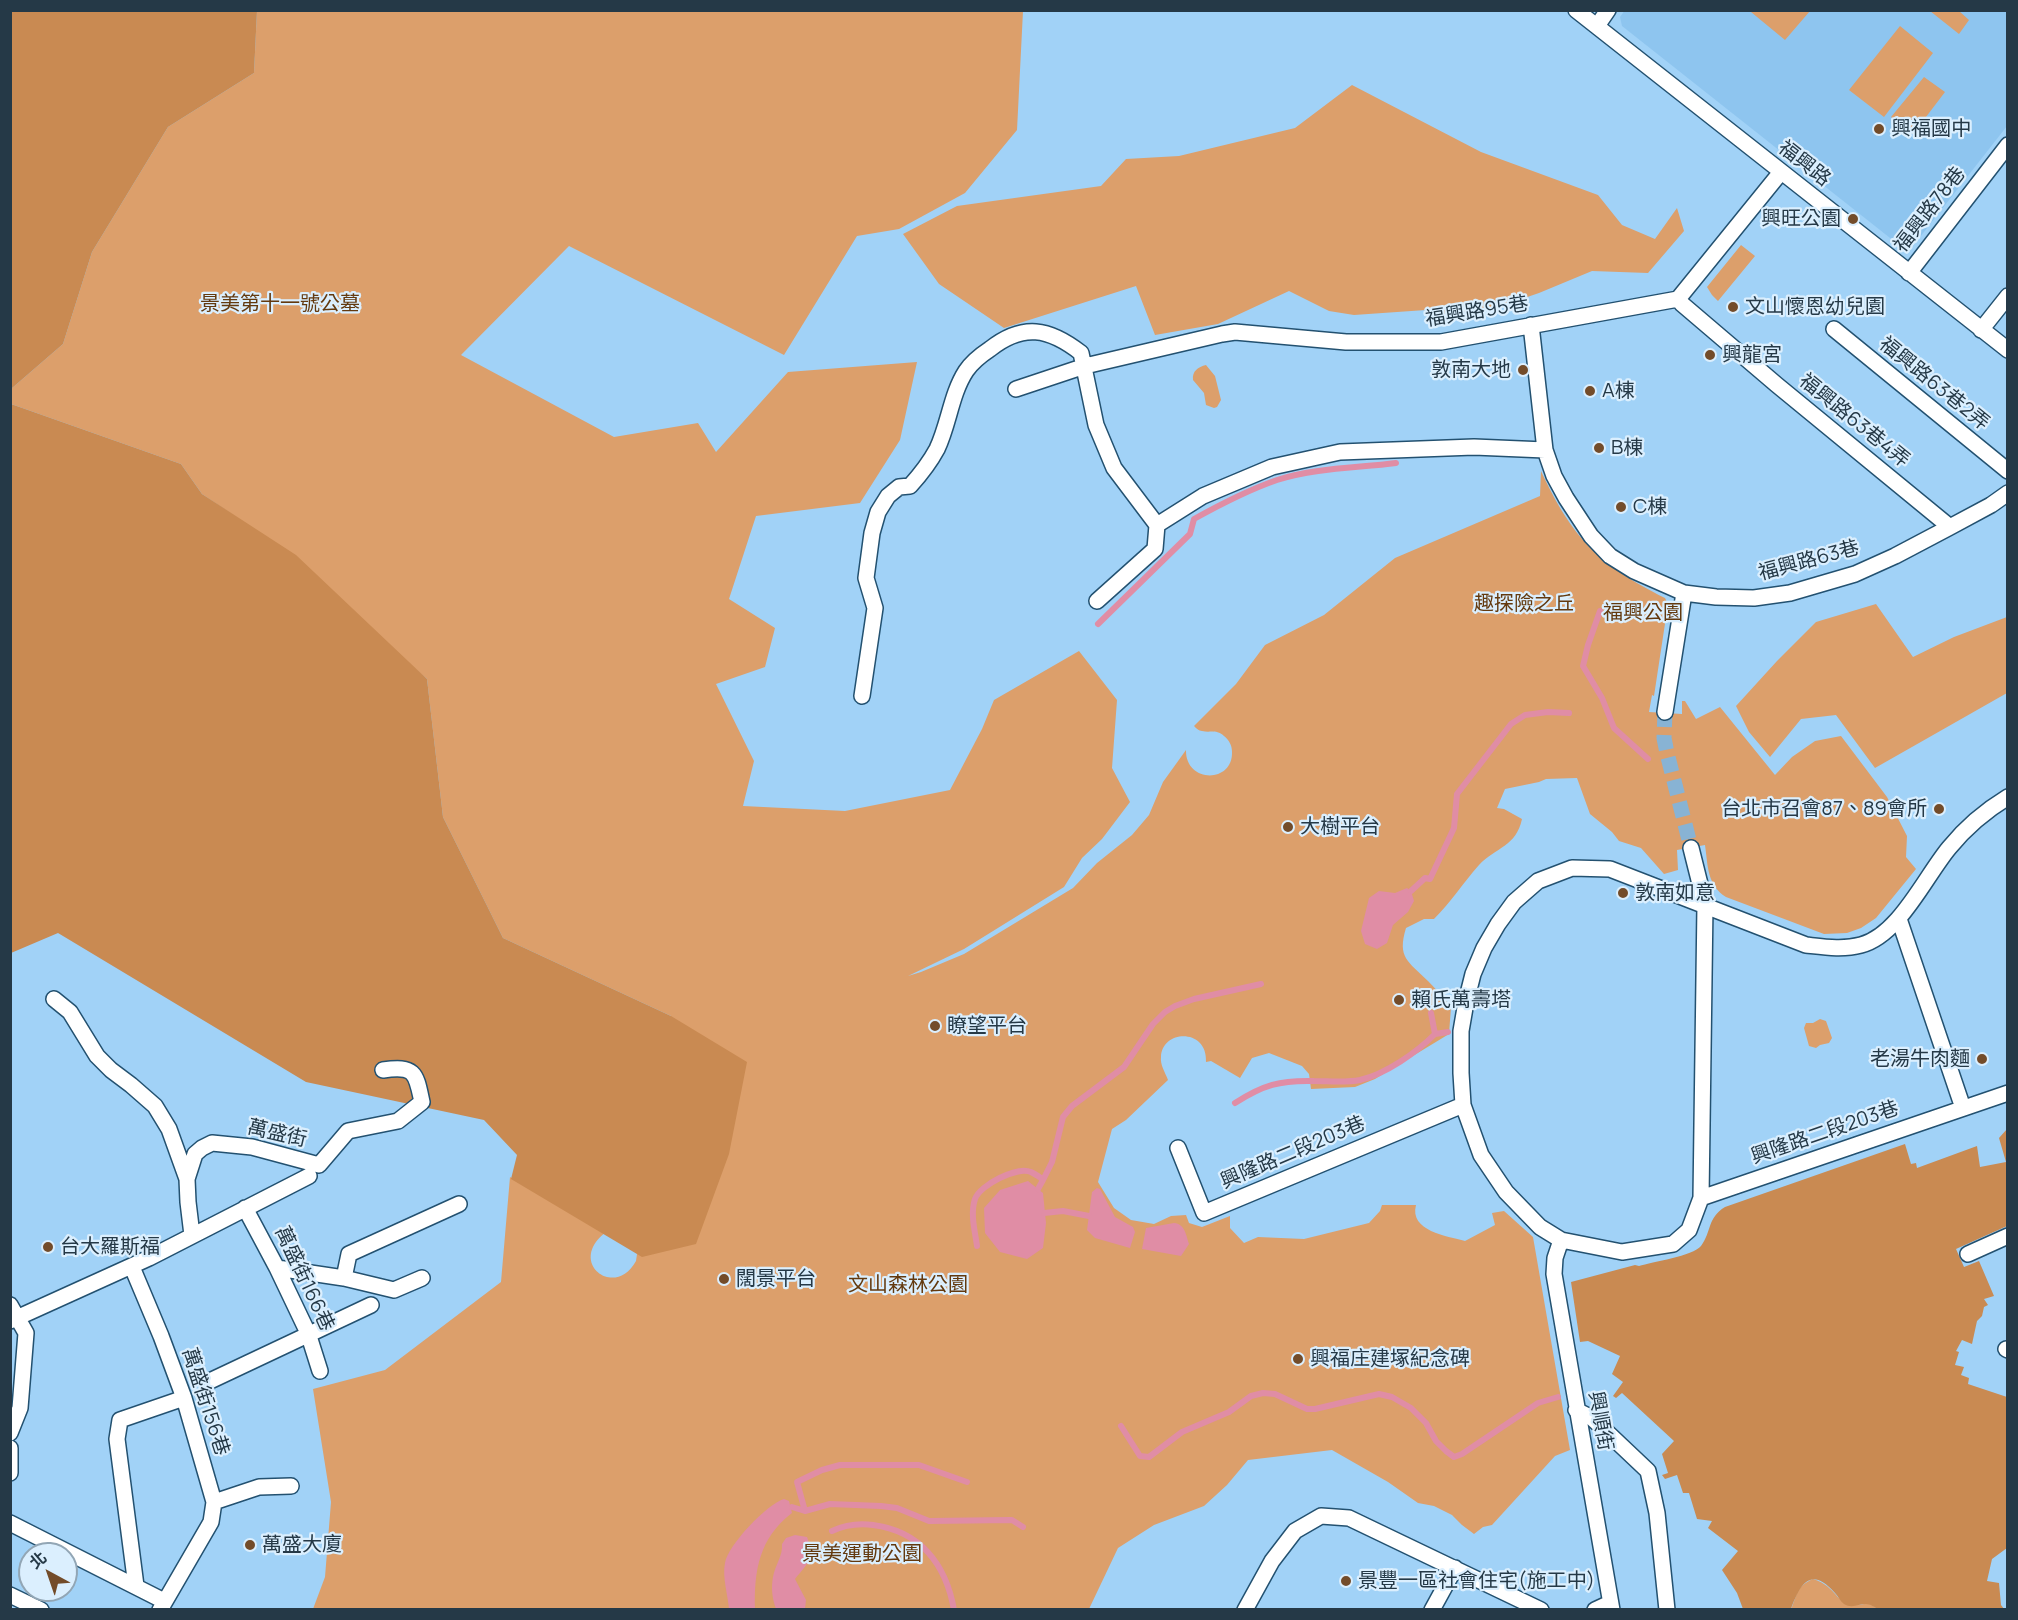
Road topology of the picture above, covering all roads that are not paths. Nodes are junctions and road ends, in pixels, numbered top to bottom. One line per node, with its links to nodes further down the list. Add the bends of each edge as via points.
1 (1576, 10): 3 (street, 福興路)
2 (1608, 10): 3 (street)
3 (1597, 26): 5 (street, 福興路)
4 (2007, 145): 6 (street, 福興路78巷)
5 (1781, 172): 6 (street, 福興路); 8 (street)
6 (1909, 273): 11 (street, 福興路)
7 (2007, 296): 11 (street)
8 (1678, 299): 9 (street, 福興路95巷); 19 (street, 福興路63巷4弄)
9 (1531, 326): 13 (street, 福興路95巷, via 1441,342 1346,342 1235,333); 15 (street, 福興路63巷)
10 (1834, 329): 16 (street, 福興路63巷2弄)
11 (1981, 330): 12 (street, 福興路)
12 (2007, 350)
13 (1085, 366): 14 (street, 福興路95巷); 18 (street, via 1096,424 1114,468); 22 (street, via 1081,353 1065,340 1042,332 1018,332 995,345 967,370 937,449 910,486 898,487 878,512 866,578 875,608)
14 (1016, 389)
15 (1545, 450): 18 (street, via 1474,447 1340,452 1272,467 1203,496); 20 (street, 福興路63巷, via 1566,498 1610,556)
16 (2007, 471)
17 (2007, 493): 19 (street, 福興路63巷)
18 (1156, 525): 21 (street, via 1155,549)
19 (1950, 527): 20 (street, 福興路63巷, via 1855,574 1790,592 1754,598)
20 (1684, 593): 23 (street)
21 (1097, 601)
22 (862, 696)
23 (1665, 712)
24 (2007, 797): 27 (street, via 1984,812 1949,847)
25 (1691, 848): 26 (street)
26 (1705, 904): 27 (street, via 1806,945 1836,948 1862,945); 31 (street, via 1610,869 1572,868 1538,881 1514,902 1498,924 1473,974 1461,1031); 36 (street)
27 (1899, 919): 32 (street)
28 (54, 999): 35 (street, via 70,1012 97,1056 155,1106 169,1129)
29 (384, 1070): 35 (street, 萬盛街, via 408,1070 416,1077 422,1102 398,1120 348,1131 319,1165 252,1148 212,1143 195,1155)
30 (2007, 1093): 32 (street, 興隆路二段203巷)
31 (1463, 1105): 33 (street, 興隆路二段203巷, via 1204,1213); 41 (street, via 1481,1155 1506,1192 1540,1227)
32 (1963, 1108): 36 (street, 興隆路二段203巷)
33 (1178, 1148)
34 (309, 1176): 38 (street)
35 (187, 1179): 39 (street, 萬盛街)
36 (1701, 1198): 41 (street, via 1689,1230 1673,1244 1623,1252)
37 (459, 1204): 45 (street, via 349,1254)
38 (245, 1208): 39 (street); 44 (street, 萬盛街166巷)
39 (192, 1235): 43 (street)
40 (2007, 1236): 42 (street)
41 (1561, 1240): 53 (street, 興順街, via 1554,1274)
42 (1968, 1254)
43 (132, 1267): 48 (street); 52 (street, 萬盛街156巷)
44 (277, 1268): 45 (street); 49 (street, 萬盛街166巷)
45 (344, 1278): 46 (street, via 394,1290)
46 (422, 1278)
47 (371, 1305): 49 (street)
48 (13, 1315): 54 (street, via 26,1334 20,1408)
49 (308, 1333): 50 (street, 萬盛街166巷); 51 (street)
50 (320, 1371)
51 (212, 1380)
52 (183, 1398): 58 (street, 萬盛街156巷); 61 (street, via 120,1420 117,1439)
53 (1576, 1410): 64 (street, 興順街); 70 (street, via 1592,1418 1648,1471 1657,1513)
54 (10, 1433)
55 (10, 1448): 56 (street)
56 (10, 1473)
57 (291, 1486): 58 (street, via 259,1487)
58 (214, 1502): 63 (street, via 211,1522)
59 (10, 1523): 61 (street)
60 (1455, 1569): 66 (street, via 1349,1518 1321,1516 1296,1532 1272,1561); 67 (street); 68 (street)
61 (136, 1586): 63 (street)
62 (10, 1595): 65 (street)
63 (162, 1605)
64 (1611, 1606): 69 (street)
65 (41, 1610)
66 (1245, 1610)
67 (1432, 1610)
68 (1541, 1610)
69 (1595, 1610)
70 (1667, 1610)

